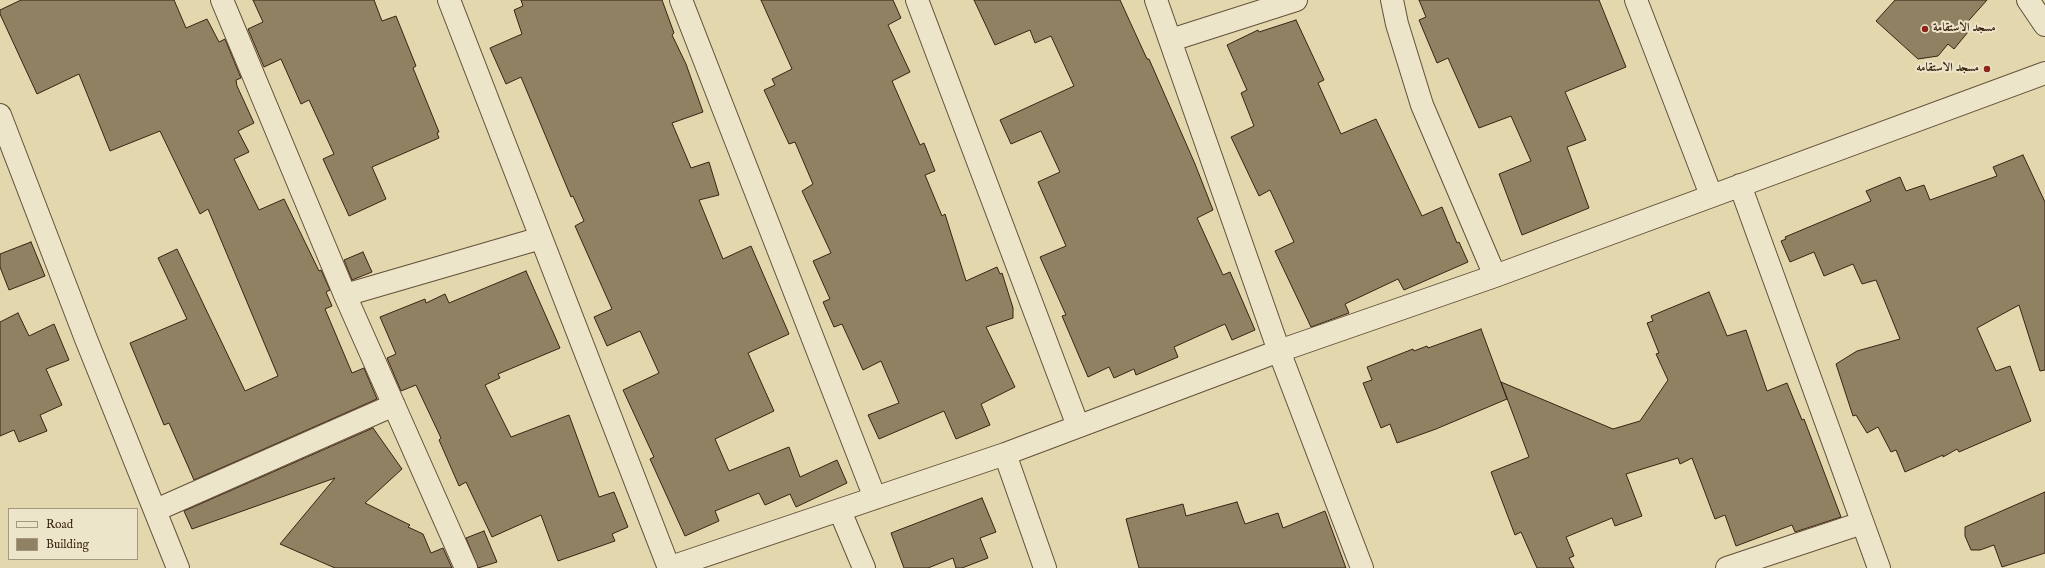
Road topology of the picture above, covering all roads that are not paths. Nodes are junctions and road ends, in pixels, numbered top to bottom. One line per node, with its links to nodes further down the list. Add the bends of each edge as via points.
1 (222, 0): 18 (street)
2 (449, 0): 16 (street)
3 (681, 0): 23 (street)
4 (916, 0): 21 (street)
5 (1156, 0): 11 (street)
6 (1296, 0): 11 (street)
7 (1392, 0): 17 (street, via 1422,105)
8 (1636, 0): 15 (street)
9 (2028, 0): 10 (street)
10 (2045, 25)
11 (1172, 40): 19 (street)
12 (2045, 73): 14 (street)
13 (0, 115): 24 (street, via 86,339)
14 (1740, 185): 15 (street); 26 (street)
15 (1711, 195): 17 (street)
16 (541, 238): 18 (street); 29 (street)
17 (1495, 276): 19 (street)
18 (345, 295): 20 (street)
19 (1279, 352): 21 (street); 32 (street)
20 (394, 405): 24 (street); 28 (street)
21 (1078, 426): 22 (street)
22 (1005, 454): 23 (street); 31 (street)
23 (875, 498): 25 (street)
24 (156, 510): 27 (street)
25 (840, 510): 29 (street); 30 (street)
26 (1862, 523): 33 (street); 34 (street)
27 (178, 568)
28 (466, 568)
29 (669, 568)
30 (864, 568)
31 (1044, 568)
32 (1362, 568)
33 (1727, 568)
34 (1879, 568)

